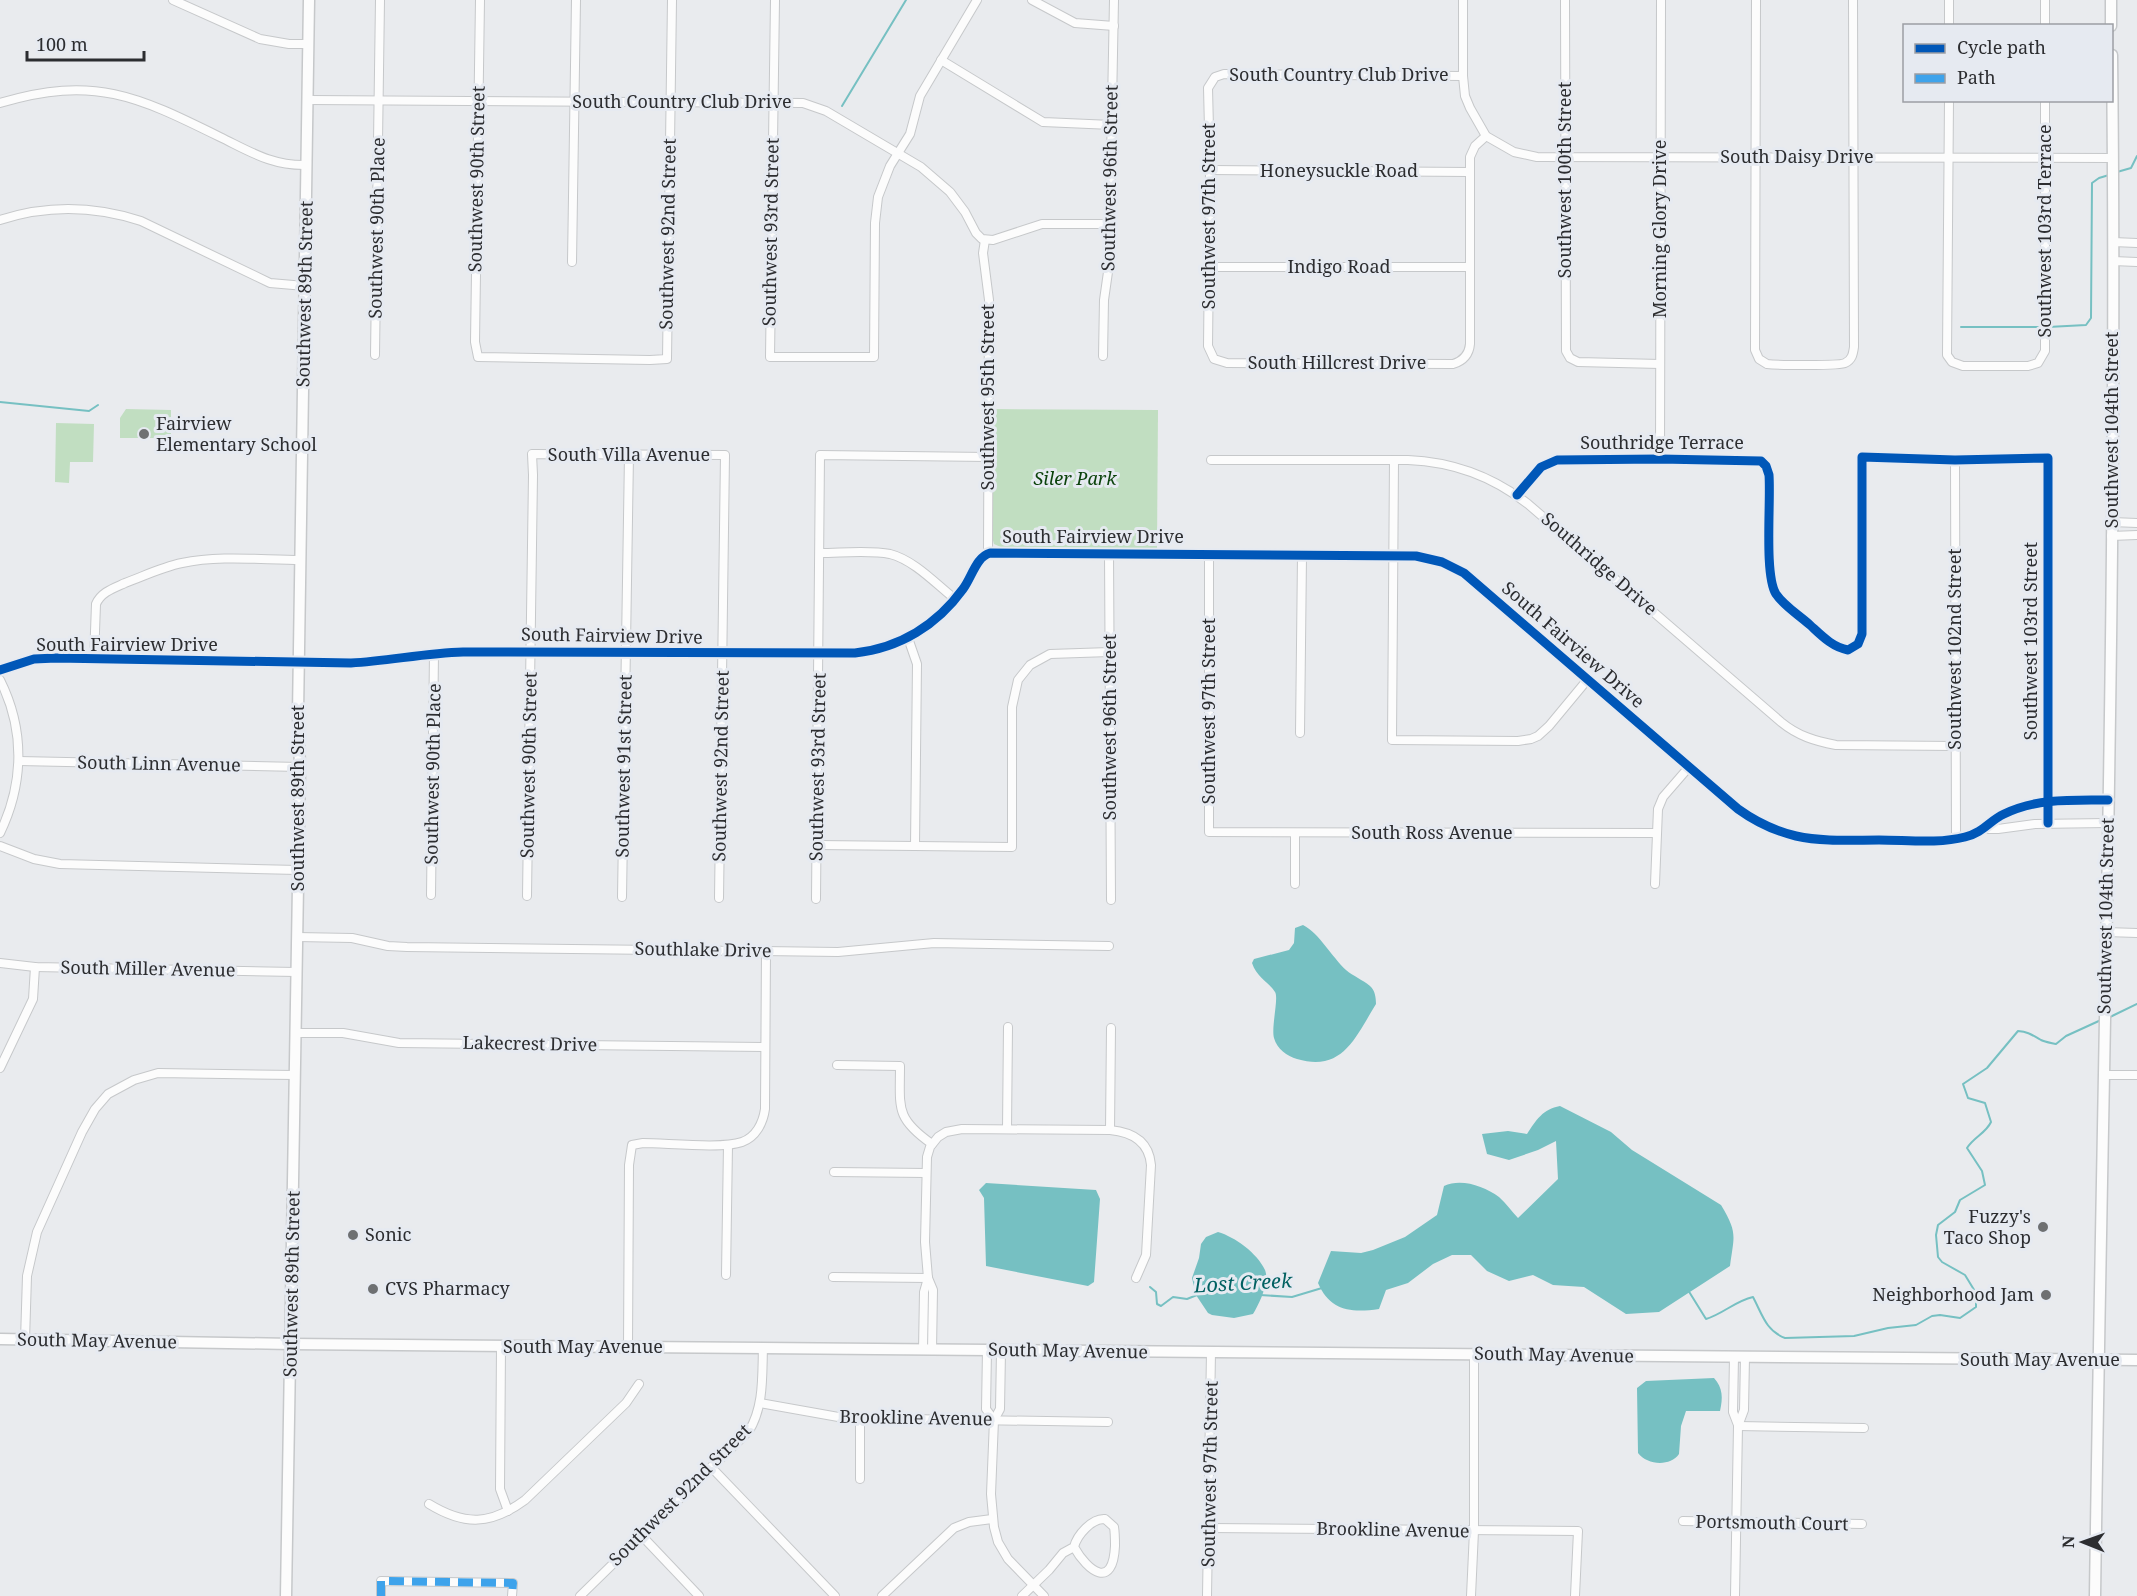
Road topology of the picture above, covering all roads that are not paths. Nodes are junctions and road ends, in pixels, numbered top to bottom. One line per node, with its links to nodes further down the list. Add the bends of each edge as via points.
1 (174, 0): 23 (street, via 260,39)
2 (309, 0): 23 (main road, Southwest 89th Street)
3 (380, 0): 28 (street, Southwest 90th Place)
4 (480, 0): 30 (street, Southwest 90th Street)
5 (576, 0): 29 (street)
6 (672, 0): 31 (street, Southwest 92nd Street)
7 (775, 0): 36 (street, Southwest 93rd Street)
8 (977, 0): 24 (street)
9 (1032, 0): 22 (street, via 1075,23)
10 (1114, 0): 22 (street, Southwest 96th Street)
11 (1463, 0): 25 (street)
12 (1565, 0): 40 (street, Southwest 100th Street)
13 (1661, 0): 41 (street, Morning Glory Drive)
14 (1756, 0): 42 (street)
15 (1853, 0): 43 (street)
16 (1949, 0): 19 (street)
17 (2045, 0): 20 (street)
18 (2111, 0): 21 (main road)
19 (1949, 24)
20 (2045, 24)
21 (2111, 24)
22 (1114, 26): 37 (street, Southwest 96th Street)
23 (309, 44): 27 (main road, Southwest 89th Street)
24 (941, 60): 37 (street, via 1043,122); 39 (street, via 920,96 910,134)
25 (1463, 76): 26 (street, South Country Club Drive); 38 (street, via 1467,102)
26 (1215, 77): 48 (street, Southwest 97th Street, via 1208,88)
27 (308, 100): 28 (street, South Country Club Drive); 47 (main road, Southwest 89th Street)
28 (379, 101): 30 (street, South Country Club Drive); 61 (street, Southwest 90th Place)
29 (574, 101): 30 (street, South Country Club Drive); 31 (street, South Country Club Drive); 56 (street)
30 (478, 102): 64 (street, Southwest 90th Street, via 478,357)
31 (670, 102): 36 (street, South Country Club Drive); 64 (street, Southwest 92nd Street)
32 (1949, 102): 44 (street)
33 (2044, 102): 45 (street, Southwest 103rd Terrace)
34 (2112, 102): 46 (main road, Southwest 104th Street)
35 (0, 103): 47 (street, via 58,90 107,92 155,106 277,164)
36 (773, 103): 39 (street, South Country Club Drive, via 817,107); 39 (street, Southwest 93rd Street, via 770,357 874,357 876,205)
37 (1112, 125): 51 (street, Southwest 96th Street)
38 (1486, 136): 40 (street, South Daisy Drive, via 1520,154); 49 (street, via 1471,153)
39 (898, 154): 52 (street, South Country Club Drive, via 940,183 965,212 975,233)
40 (1565, 157): 41 (street, South Daisy Drive); 65 (street, Southwest 100th Street, via 1566,351 1578,362)
41 (1660, 157): 42 (street, South Daisy Drive); 65 (street, Morning Glory Drive)
42 (1756, 157): 43 (street, South Daisy Drive); 43 (street, via 1757,356 1774,364 1834,365 1848,362 1854,347)
43 (1853, 157): 44 (street, South Daisy Drive)
44 (1948, 157): 45 (street, South Daisy Drive); 45 (street, Southwest 103rd Terrace, via 1946,349 1954,363 1963,366 2033,366 2041,361 2045,351)
45 (2044, 158): 46 (street, South Daisy Drive)
46 (2113, 163): 53 (main road, Southwest 104th Street)
47 (307, 165): 60 (main road, Southwest 89th Street)
48 (1210, 170): 49 (street, Honeysuckle Road); 58 (street, Southwest 97th Street)
49 (1469, 171): 59 (street)
50 (0, 220): 60 (street, via 53,209 120,215 141,221 270,283)
51 (1110, 224): 52 (street, via 1042,224); 62 (street, Southwest 96th Street)
52 (985, 240): 69 (street, Southwest 95th Street)
53 (2113, 243): 54 (street); 55 (main road, Southwest 104th Street)
54 (2137, 243)
55 (2113, 261): 57 (street); 75 (main road, Southwest 104th Street)
56 (572, 262)
57 (2137, 262)
58 (1209, 267): 59 (street, Indigo Road); 63 (street, Southwest 97th Street, via 1208,346)
59 (1469, 267): 63 (street, South Hillcrest Drive, via 1470,344 1464,359 1453,363 1227,363)
60 (305, 286): 85 (main road, Southwest 89th Street)
61 (375, 355)
62 (1102, 356)
63 (1212, 357)
64 (667, 359)
65 (1660, 364): 70 (street, Morning Glory Drive)
66 (532, 454): 67 (street, South Villa Avenue); 88 (street, Southwest 90th Street)
67 (629, 455): 68 (street, South Villa Avenue); 89 (street, Southwest 91st Street)
68 (725, 455): 92 (street, Southwest 92nd Street)
69 (988, 457): 79 (street, Southwest 93rd Street, via 820,455); 80 (street, Southwest 95th Street)
70 (1660, 459): 73 (street, Southridge Terrace, via 1764,463 1769,475 1770,573 1775,591 1827,640 1848,650 1858,644 1862,634 1862,458); 74 (street, Southridge Terrace, via 1551,461)
71 (1211, 460): 72 (street, Southridge Drive)
72 (1394, 460): 74 (street, Southridge Drive, via 1455,466 1492,479); 84 (street)
73 (1955, 460): 100 (street, Southwest 102nd Street); 105 (street, Southwest 103rd Street, via 2048,458)
74 (1517, 495): 100 (street, Southridge Drive, via 1797,733 1836,745)
75 (2112, 522): 76 (street); 78 (main road, Southwest 104th Street)
76 (2137, 523)
77 (2137, 535): 78 (street)
78 (2111, 536): 104 (main road, Southwest 104th Street)
79 (820, 553): 86 (street, via 896,556); 93 (street, Southwest 93rd Street)
80 (988, 554): 81 (street, South Fairview Drive); 86 (street, South Fairview Drive, via 980,559)
81 (1109, 554): 82 (street, South Fairview Drive); 90 (street, Southwest 96th Street)
82 (1209, 554): 83 (street, South Fairview Drive); 109 (street, Southwest 97th Street)
83 (1302, 556): 84 (street, South Fairview Drive); 99 (street)
84 (1394, 556): 98 (street, South Fairview Drive, via 1436,559 1457,568); 98 (street, via 1392,740 1532,739 1549,726)
85 (301, 560): 94 (street, via 217,559 183,563 108,591 96,604); 95 (main road, Southwest 89th Street)
86 (955, 599): 87 (street, South Fairview Drive, via 930,624)
87 (908, 638): 93 (street, South Fairview Drive, via 867,652); 116 (street, via 917,664)
88 (530, 652): 89 (street, South Fairview Drive); 91 (street, South Fairview Drive); 121 (street, Southwest 90th Street)
89 (626, 652): 92 (street, South Fairview Drive); 122 (street, Southwest 91st Street)
90 (1110, 652): 116 (street, via 1050,654 1030,665 1018,680 1012,707 1012,847); 125 (street, Southwest 96th Street)
91 (434, 654): 95 (street, South Fairview Drive, via 383,662); 120 (street, Southwest 90th Place)
92 (722, 654): 93 (street, South Fairview Drive); 123 (street, Southwest 92nd Street)
93 (819, 654): 114 (street, Southwest 93rd Street)
94 (94, 659): 95 (street, South Fairview Drive); 96 (street, South Fairview Drive, via 34,659)
95 (299, 663): 102 (main road, Southwest 89th Street)
96 (0, 670)
97 (0, 680): 101 (street, via 15,722)
98 (1588, 680): 103 (street, South Fairview Drive)
99 (1300, 734)
100 (1955, 746): 113 (street, Southwest 102nd Street)
101 (19, 761): 102 (street, South Linn Avenue); 110 (street, via 15,796)
102 (300, 767): 117 (main road, Southwest 89th Street)
103 (1689, 767): 112 (street, via 1659,804); 113 (street, South Fairview Drive, via 1748,816 1796,836)
104 (2108, 800): 105 (street, South Fairview Drive); 106 (main road, Southwest 104th Street)
105 (2048, 801): 107 (street, Southwest 103rd Street); 108 (street, South Fairview Drive, via 2006,813)
106 (2107, 822): 107 (street, South Fairview Drive); 126 (main road, Southwest 104th Street)
107 (2048, 823): 108 (street, South Fairview Drive)
108 (1986, 829): 113 (street, South Fairview Drive)
109 (1209, 832): 111 (street, South Ross Avenue)
110 (0, 833)
111 (1295, 833): 112 (street, South Ross Avenue); 118 (street)
112 (1656, 833): 119 (street)
113 (1956, 838)
114 (817, 845): 116 (street); 124 (street, Southwest 93rd Street)
115 (0, 846): 117 (street, via 60,864)
116 (915, 846)
117 (298, 870): 128 (main road, Southwest 89th Street)
118 (1295, 884)
119 (1655, 884)
120 (431, 895)
121 (527, 896)
122 (622, 897)
123 (719, 898)
124 (816, 899)
125 (1111, 900)
126 (2106, 932): 127 (street); 141 (main road, Southwest 104th Street)
127 (2137, 933)
128 (297, 937): 130 (street, Southlake Drive, via 352,938 407,947); 133 (main road, Southwest 89th Street)
129 (1109, 946): 130 (street, Southlake Drive, via 934,943 838,952)
130 (766, 951): 137 (street)
131 (0, 963): 132 (street, South Miller Avenue)
132 (35, 967): 133 (street, South Miller Avenue); 139 (street, via 33,999)
133 (296, 972): 136 (main road, Southwest 89th Street)
134 (1008, 1028): 143 (street)
135 (1111, 1028): 144 (street)
136 (296, 1033): 137 (street, Lakecrest Drive, via 343,1034 399,1043); 140 (main road, Southwest 89th Street)
137 (765, 1047): 146 (street, via 763,1120 748,1139)
138 (837, 1065): 145 (street, via 900,1066 901,1111 909,1126)
139 (0, 1068)
140 (295, 1075): 154 (street, via 168,1073 143,1077 108,1094 82,1132 43,1216 27,1276); 155 (main road, Southwest 89th Street)
141 (2103, 1075): 142 (street); 165 (main road, Southwest 104th Street)
142 (2137, 1075)
143 (1007, 1129): 144 (street); 145 (street, via 953,1130)
144 (1110, 1130): 152 (street, via 1139,1139 1151,1161 1146,1255)
145 (932, 1144): 148 (street)
146 (728, 1145): 149 (street); 157 (street, via 632,1145 628,1165)
147 (834, 1172): 148 (street)
148 (926, 1173): 151 (street)
149 (726, 1275)
150 (833, 1277): 151 (street)
151 (928, 1278): 159 (street, via 933,1290)
152 (1136, 1278)
153 (0, 1339): 154 (main road, South May Avenue)
154 (25, 1340): 155 (main road, South May Avenue)
155 (291, 1344): 156 (main road, South May Avenue); 187 (main road, Southwest 89th Street)
156 (501, 1346): 157 (main road, South May Avenue); 177 (street, via 500,1489)
157 (628, 1347): 158 (main road, South May Avenue)
158 (763, 1348): 159 (main road, South May Avenue); 168 (street, Southwest 92nd Street)
159 (928, 1350): 160 (main road, South May Avenue)
160 (987, 1350): 161 (main road, South May Avenue); 170 (street, via 986,1409)
161 (1001, 1350): 162 (main road, South May Avenue); 170 (street, via 1000,1409)
162 (1211, 1353): 163 (main road, South May Avenue); 182 (street, Southwest 97th Street)
163 (1474, 1355): 164 (main road, South May Avenue); 183 (street)
164 (1739, 1357): 165 (main road, South May Avenue); 172 (street, via 1733,1412)
165 (2098, 1359): 166 (main road, South May Avenue); 200 (main road, Southwest 104th Street)
166 (2137, 1360)
167 (639, 1384): 177 (street, via 626,1403 525,1500)
168 (760, 1403): 169 (street, Brookline Avenue); 174 (street, Southwest 92nd Street, via 749,1431)
169 (860, 1419): 170 (street, Brookline Avenue); 175 (street)
170 (994, 1420): 171 (street, Brookline Avenue); 178 (street)
171 (1108, 1422)
172 (1738, 1426): 173 (street); 180 (street)
173 (1864, 1428)
174 (711, 1467): 184 (street, Southwest 92nd Street); 192 (street)
175 (860, 1479)
176 (429, 1504): 177 (street, via 464,1519 491,1518)
177 (508, 1511)
178 (992, 1519): 186 (street, via 1008,1559); 193 (street, via 954,1528)
179 (1683, 1521): 180 (street, Portsmouth Court)
180 (1736, 1522): 181 (street, Portsmouth Court); 199 (street)
181 (1862, 1524)
182 (1209, 1528): 183 (street, Brookline Avenue); 196 (street, Southwest 97th Street)
183 (1474, 1531): 197 (street); 198 (street, Brookline Avenue, via 1578,1531)
184 (642, 1536): 190 (street, Southwest 92nd Street); 191 (street)
185 (1074, 1547): 185 (street, via 1094,1570 1108,1571 1114,1560 1114,1527 1105,1519 1095,1520); 186 (street, via 1060,1555)
186 (1034, 1585): 194 (street); 195 (street)
187 (286, 1596)
188 (381, 1596): 189 (street, via 381,1581 513,1583)
189 (512, 1596)
190 (580, 1596)
191 (699, 1596)
192 (835, 1596)
193 (882, 1596)
194 (1022, 1596)
195 (1044, 1596)
196 (1208, 1596)
197 (1471, 1596)
198 (1575, 1596)
199 (1735, 1596)
200 (2095, 1596)

